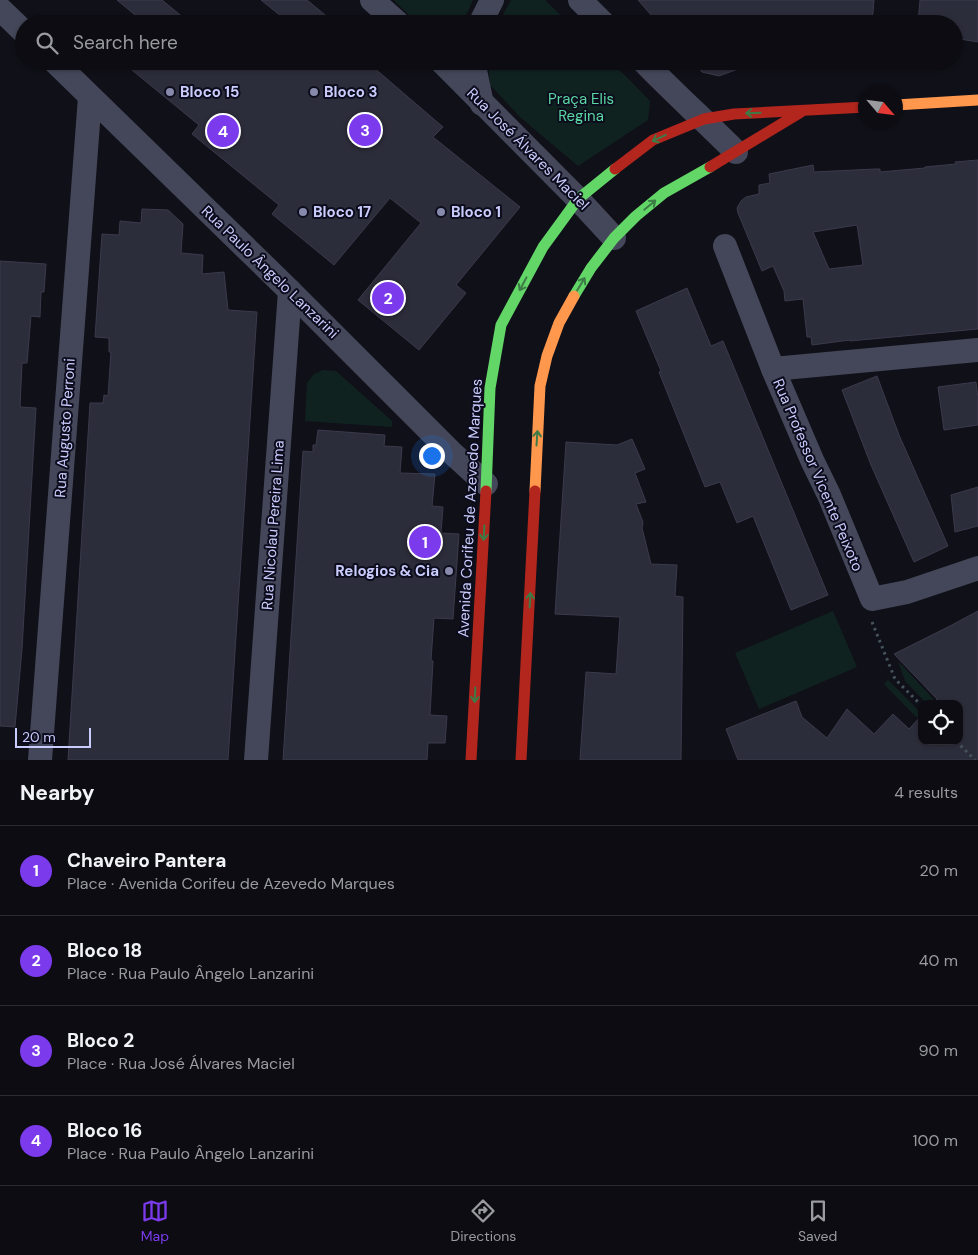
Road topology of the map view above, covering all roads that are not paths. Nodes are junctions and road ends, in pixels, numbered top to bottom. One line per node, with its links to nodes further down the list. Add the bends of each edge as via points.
1 (372, 0): 5 (street)
2 (492, 0): 6 (street)
3 (580, 0): 7 (street)
4 (0, 9): 8 (street)
5 (389, 15)
6 (484, 15)
7 (595, 15)
8 (15, 23)
9 (63, 70): 13 (street, Rua Paulo Ângelo Lanzarini)
10 (450, 70): 15 (street, Rua José Álvares Maciel)
11 (475, 70): 15 (street)
12 (651, 70): 19 (street)
13 (90, 97): 24 (street, Rua Paulo Ângelo Lanzarini); 29 (street, Rua Augusto Perroni)
14 (978, 100): 16 (main road)
15 (482, 104): 21 (street, Rua José Álvares Maciel)
16 (903, 105)
17 (858, 108): 18 (main road, Avenida Corifeu de Azevedo Marques)
18 (802, 111): 19 (main road, Avenida Corifeu de Azevedo Marques, one-way to 19, via 734,114); 20 (main road, Avenida Corifeu de Azevedo Marques)
19 (704, 119): 20 (street); 21 (main road, Avenida Corifeu de Azevedo Marques, one-way to 21, via 653,140)
20 (736, 152): 22 (main road, Avenida Corifeu de Azevedo Marques, one-way to 20, via 664,193)
21 (578, 199): 22 (street, Rua José Álvares Maciel); 27 (main road, Avenida Corifeu de Azevedo Marques, one-way to 27, via 543,247 501,325 490,388)
22 (614, 238): 32 (main road, Avenida Corifeu de Azevedo Marques, one-way to 22, via 540,386 559,323 591,268)
23 (725, 246): 26 (street, Rua Professor Vicente Peixoto)
24 (290, 291): 27 (street, Rua Paulo Ângelo Lanzarini); 30 (street, Rua Nicolau Pereira Lima)
25 (978, 350): 26 (street)
26 (773, 369): 28 (street, Rua Professor Vicente Peixoto, via 872,599 907,592)
27 (486, 484): 31 (main road, Avenida Corifeu de Azevedo Marques, one-way to 31)
28 (978, 568)
29 (40, 760)
30 (256, 760)
31 (471, 760)
32 (521, 760)

